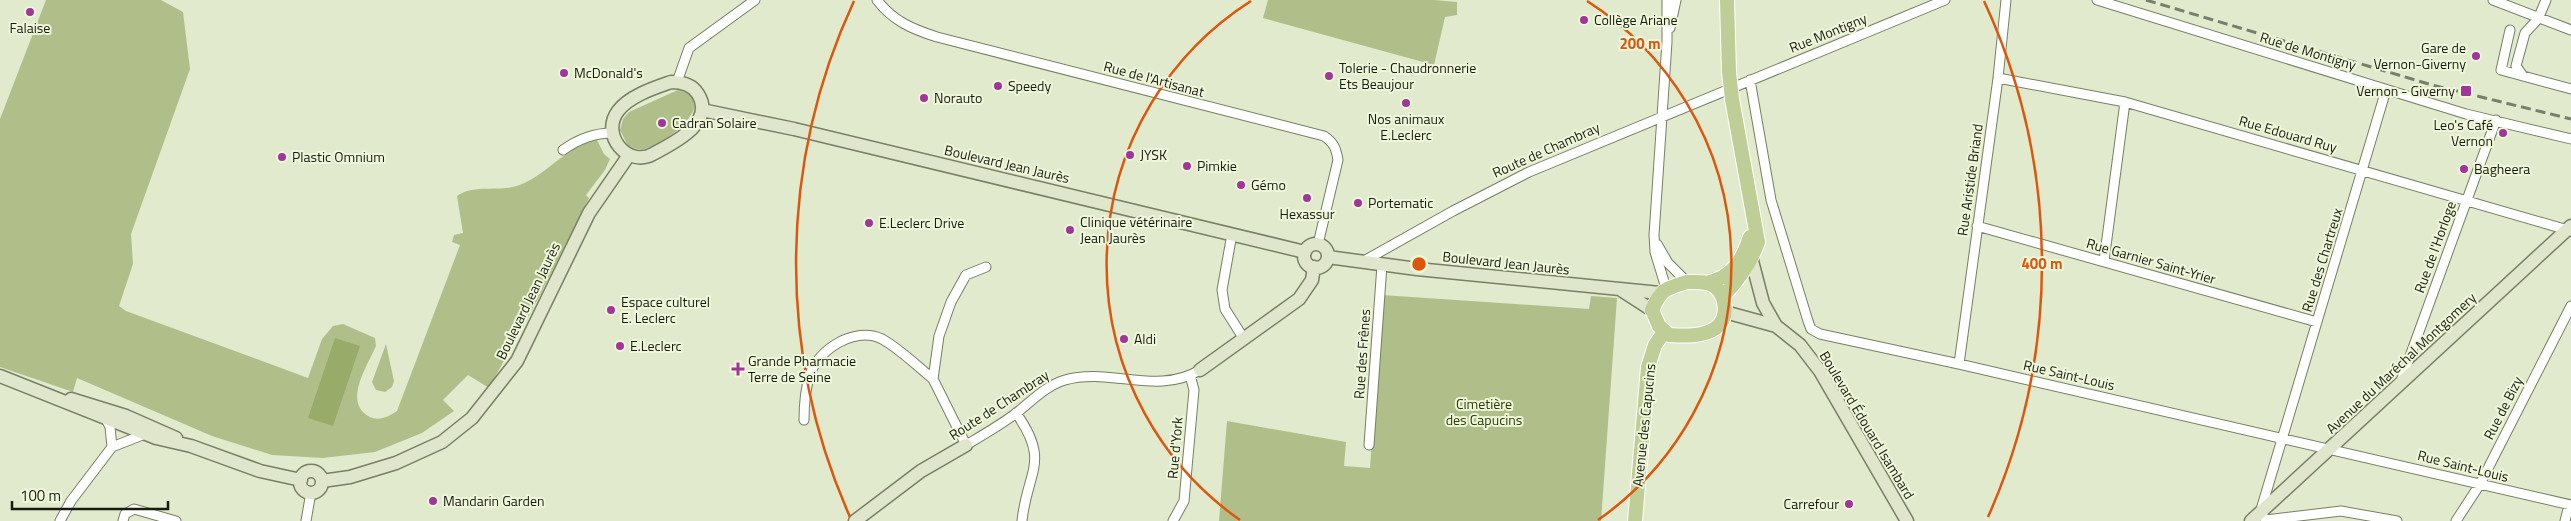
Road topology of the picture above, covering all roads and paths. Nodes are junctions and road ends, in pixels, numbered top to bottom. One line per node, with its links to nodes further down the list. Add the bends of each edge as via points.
1 (755, 0): 18 (street, via 689,48)
2 (877, 0): 36 (street, Rue de l'Artisanat, via 888,15 938,37 1324,136 1332,141 1338,160)
3 (1667, 0): 14 (street)
4 (1676, 0): 14 (street)
5 (1727, 0): 31 (main road, bridge, via 1732,99)
6 (1945, 0): 17 (street, Rue Montigny)
7 (2006, 0): 16 (street, Rue Aristide Briand)
8 (2097, 0): 20 (street, Rue de Montigny)
9 (2493, 0): 11 (street)
10 (2546, 0): 11 (street)
11 (2538, 19): 13 (street); 15 (street, via 2525,32 2516,66)
12 (2510, 30): 15 (street, via 2500,67 2504,72)
13 (2571, 30)
14 (1667, 42): 23 (street)
15 (2523, 76): 19 (street)
16 (1998, 78): 21 (street, Rue Edouard Ruy); 32 (street, Rue Aristide Briand)
17 (1750, 80): 23 (street, Route de Chambray); 57 (street, Rue Saint-Louis, via 1771,200 1811,329 1820,334)
18 (678, 82): 22 (main road, via 691,86 698,94); 25 (main road, via 660,86 624,105 614,119)
19 (2571, 88)
20 (2386, 90): 24 (street, Rue de Montigny); 29 (street, Rue des Chartreux)
21 (2125, 102): 29 (street, Rue Edouard Ruy); 40 (street)
22 (702, 110): 28 (main road, via 694,127 668,145 648,157); 34 (main road, Boulevard Jean Jaurès, via 767,122)
23 (1662, 117): 35 (street); 41 (street, Route de Chambray, via 1530,172 1452,211)
24 (2496, 120): 26 (street, Rue de Montigny); 30 (street, Rue de l'Horloge)
25 (612, 133): 27 (street, via 573,143); 28 (main road, via 617,144)
26 (2571, 139)
27 (563, 150)
28 (629, 155): 74 (main road, Boulevard Jean Jaurès, via 589,213 518,361 472,418 442,442 396,463 350,477)
29 (2364, 170): 30 (street, Rue Edouard Ruy); 53 (street, Rue des Chartreux)
30 (2467, 199): 33 (street, Rue Edouard Ruy); 61 (street, Rue de l'Horloge)
31 (1756, 222): 39 (main road, via 1758,242); 46 (main road, via 1738,265 1728,276)
32 (1977, 226): 40 (street, Rue Garnier Saint-Yrier); 57 (street, Rue Aristide Briand)
33 (2570, 229): 61 (main road, Avenue du Maréchal Montgomery)
34 (1232, 234): 37 (main road, Boulevard Jean Jaurès); 56 (street, via 1222,290 1225,309)
35 (1654, 235): 45 (street, via 1668,263); 48 (street)
36 (1318, 244): 37 (main road, via 1309,246); 38 (main road, via 1326,250)
37 (1305, 252): 44 (main road, via 1306,261)
38 (1328, 257): 41 (main road, Boulevard Jean Jaurès); 44 (main road, via 1323,265)
39 (1752, 261): 49 (main road); 54 (main road, Boulevard Édouard Isambard, via 1763,304)
40 (2104, 261): 53 (street, Rue Garnier Saint-Yrier)
41 (1361, 263): 42 (main road, Boulevard Jean Jaurès)
42 (1382, 265): 47 (main road, Boulevard Jean Jaurès); 69 (street, Rue des Frênes)
43 (986, 267): 60 (street, via 966,275 951,302 939,336)
44 (1314, 267): 56 (main road, Route de Chambray, via 1312,280 1299,299)
45 (1687, 282): 46 (main road); 48 (main road)
46 (1706, 283): 49 (main road, via 1714,286)
47 (1621, 290): 48 (main road, Boulevard Jean Jaurès); 51 (main road, Boulevard Jean Jaurès)
48 (1663, 291): 51 (main road)
49 (1722, 296): 52 (main road)
50 (2571, 306): 75 (street, Rue de Bizy)
51 (1652, 310): 55 (main road)
52 (1725, 312): 54 (main road, Boulevard Édouard Isambard); 55 (main road, via 1717,327 1710,331 1690,335)
53 (2317, 322): 67 (street, Rue des Chartreux)
54 (1776, 326): 87 (main road, Boulevard Édouard Isambard, via 1800,344 1820,370)
55 (1664, 332): 86 (main road, Avenue des Capucins, via 1654,345 1648,367)
56 (1244, 339): 58 (main road, Route de Chambray)
57 (1959, 364): 67 (street, Rue Saint-Louis)
58 (1195, 372): 63 (street, Route de Chambray, via 1176,380 1154,382 1082,377 1064,380 1043,391); 85 (street, Rue d'York, via 1184,501)
59 (0, 376): 62 (main road)
60 (932, 380): 65 (street, via 880,338 850,338 837,343 810,372 804,398); 68 (street)
61 (2400, 384): 72 (main road, Avenue du Maréchal Montgomery)
62 (50, 394): 64 (main road); 70 (main road, via 126,416)
63 (1016, 413): 68 (street, Route de Chambray); 84 (street, via 1034,444 1035,466)
64 (106, 419): 66 (main road); 71 (street)
65 (804, 420)
66 (146, 434): 70 (main road); 71 (street)
67 (2282, 438): 72 (street, Rue Saint-Louis); 78 (street, Rue des Chartreux)
68 (966, 445): 83 (main road, Route de Chambray, via 921,471)
69 (1369, 445)
70 (192, 446): 73 (main road, via 260,471)
71 (112, 447): 79 (street)
72 (2330, 448): 75 (street, Rue Saint-Louis); 78 (main road, Avenue du Maréchal Montgomery)
73 (301, 480): 74 (main road, via 310,471 317,472); 76 (main road, via 302,487)
74 (322, 481): 76 (main road, via 318,490)
75 (2480, 484): 77 (street, Rue Saint-Louis); 89 (street, Rue de Bizy)
76 (311, 492): 82 (street)
77 (2570, 505): 90 (street)
78 (2256, 517): 88 (street, via 2266,520 2341,510)
79 (60, 521)
80 (122, 521): 81 (street, via 125,514 134,509)
81 (176, 521)
82 (306, 521)
83 (855, 521)
84 (1022, 521)
85 (1173, 521)
86 (1635, 521)
87 (1907, 521)
88 (2397, 521)
89 (2456, 521)
90 (2565, 521)

